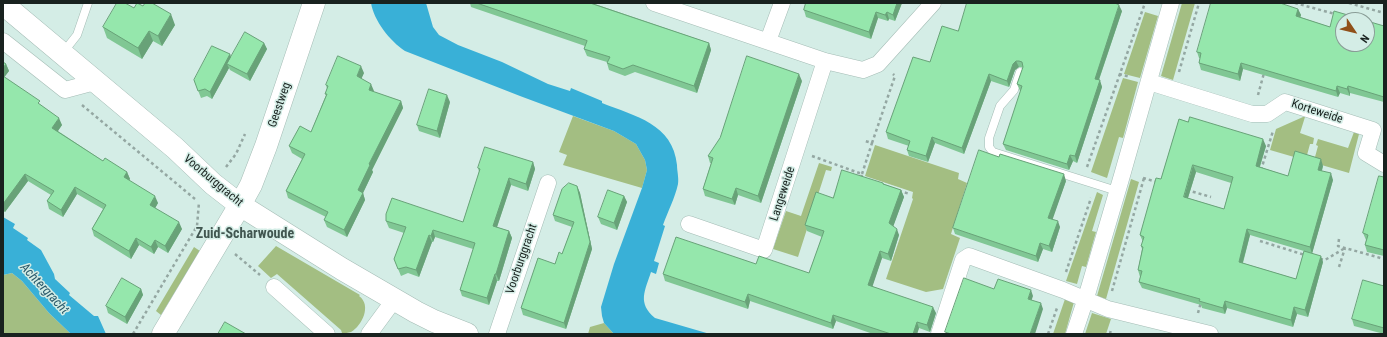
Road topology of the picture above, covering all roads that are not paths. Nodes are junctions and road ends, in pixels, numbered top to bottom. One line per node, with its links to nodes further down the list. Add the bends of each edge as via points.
1 (88, 3): 10 (lane, via 77,35)
2 (314, 3): 18 (street, Geestweg, via 264,152)
3 (654, 3): 9 (street)
4 (782, 3): 9 (street)
5 (933, 3): 11 (street, via 878,64 863,70)
6 (1171, 3): 14 (street)
7 (3, 4): 10 (street, Voorburggracht)
8 (3, 41): 13 (street, via 65,90)
9 (768, 41): 11 (street)
10 (62, 54): 13 (street, Voorburggracht)
11 (825, 61): 19 (street, Langeweide, via 764,250)
12 (1020, 72): 17 (lane, via 1014,90 1000,106 989,138 989,147 993,152)
13 (94, 82): 18 (street, Voorburggracht)
14 (1149, 82): 15 (street, Korteweide, via 1260,114 1285,102 1373,130 1366,153); 17 (street)
15 (1384, 164)
16 (548, 183): 27 (street, Voorburggracht)
17 (1117, 191): 21 (street)
18 (240, 205): 22 (street, Voorburggracht); 23 (street, Geestweg)
19 (689, 224)
20 (274, 287): 24 (street)
21 (1086, 298): 28 (street, via 969,256 963,260); 29 (street); 30 (street, via 1108,309)
22 (394, 300): 25 (street); 26 (street, Voorburggracht, via 434,321)
23 (163, 334)
24 (327, 334)
25 (369, 334)
26 (467, 334)
27 (497, 334)
28 (939, 334)
29 (1074, 334)
30 (1210, 334)

